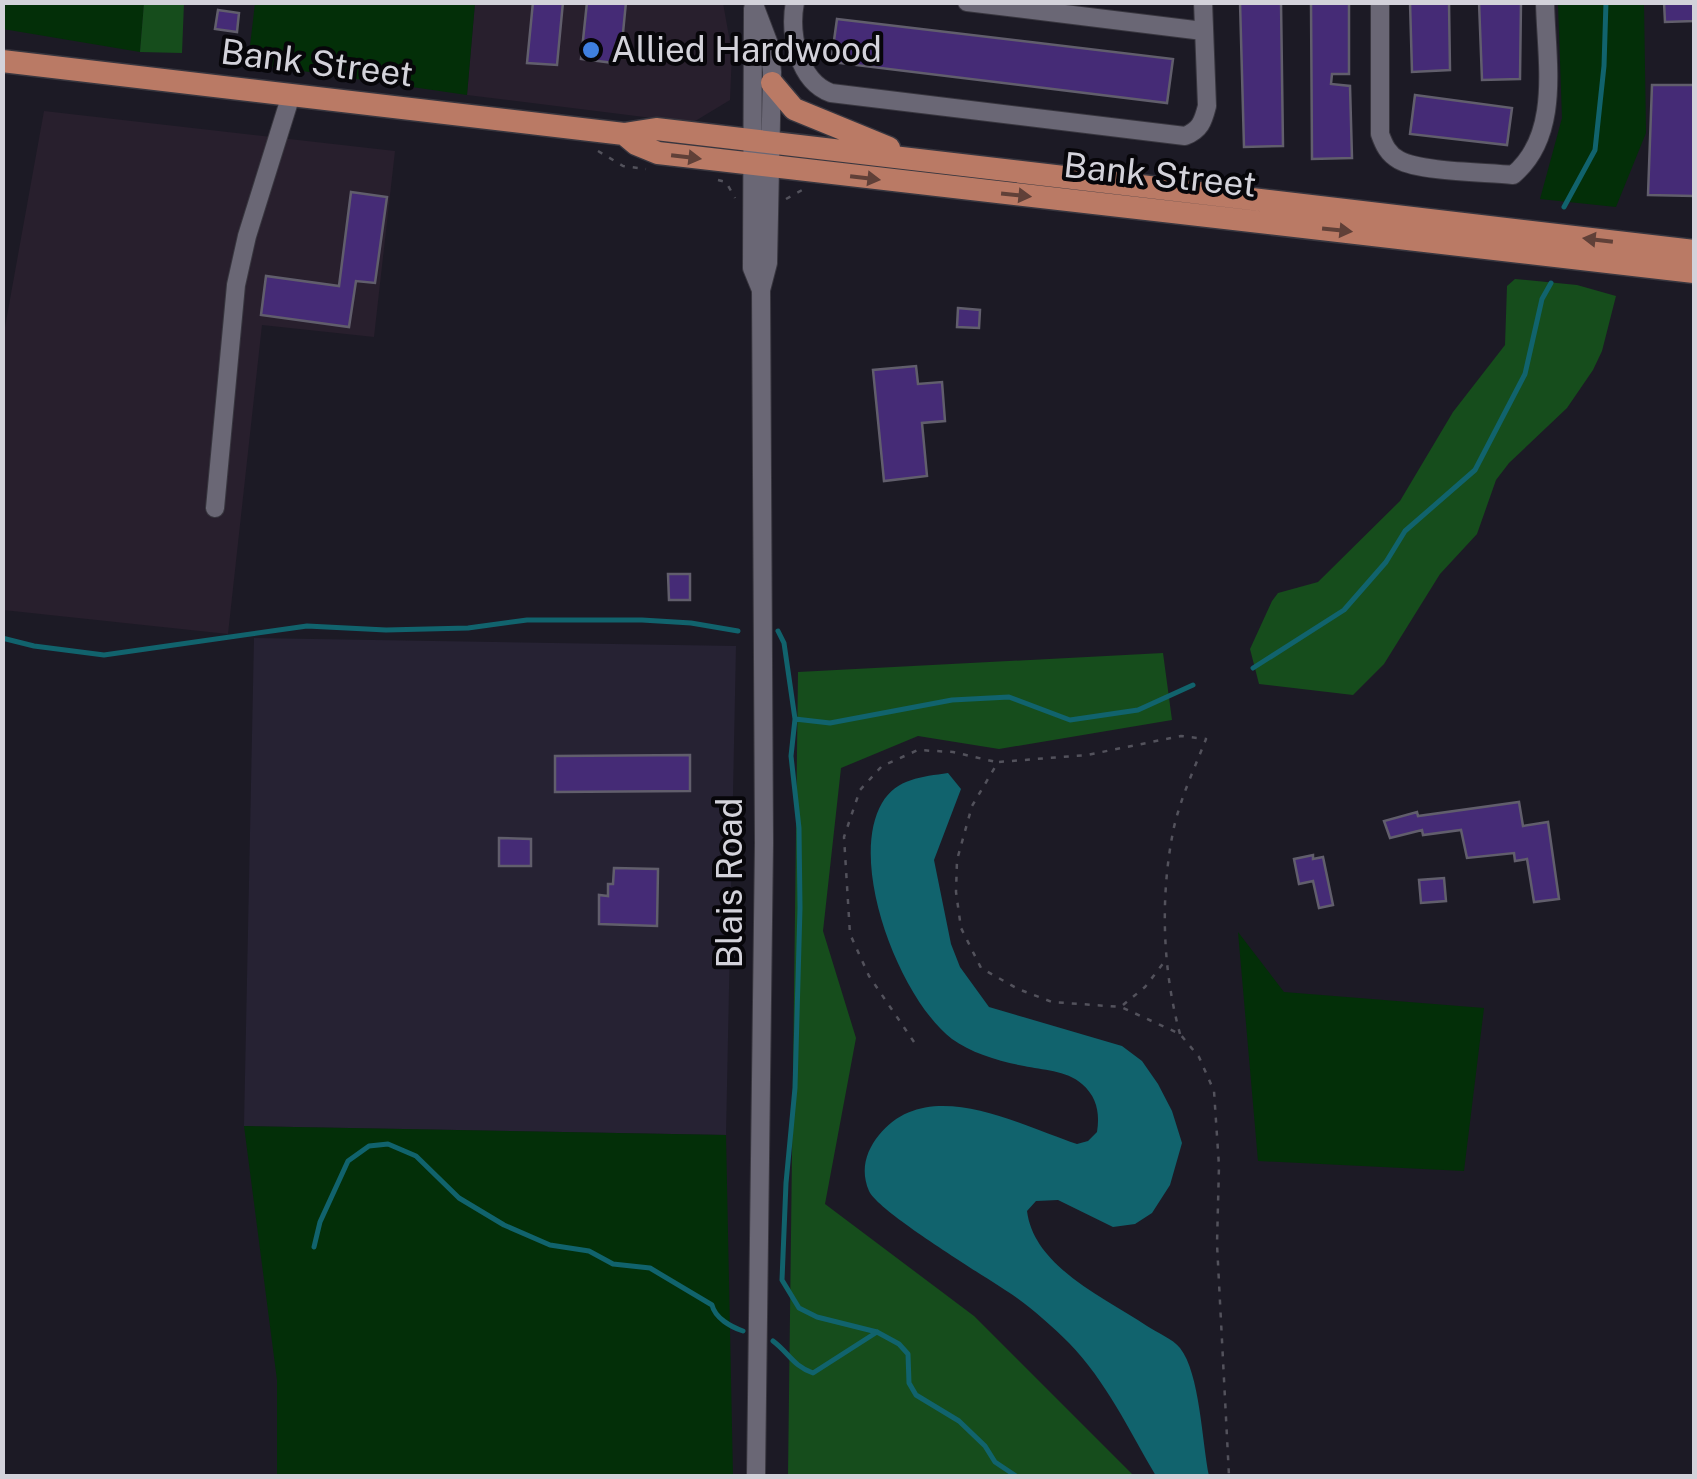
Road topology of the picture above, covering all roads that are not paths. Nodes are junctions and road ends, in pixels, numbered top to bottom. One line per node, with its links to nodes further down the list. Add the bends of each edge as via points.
1 (796, 2): 8 (street, via 802,69 831,93 1170,136 1196,132 1203,122)
2 (967, 2): 7 (street)
3 (1203, 2): 8 (street)
4 (1380, 2): 5 (street, via 1384,146 1413,165 1513,175 1538,144 1547,115)
5 (1546, 2)
6 (753, 4): 10 (street, via 769,44); 12 (street)
7 (1022, 6): 8 (street)
8 (1203, 31)
9 (2, 61): 11 (main road, Bank Street)
10 (772, 83): 12 (street); 13 (main road, via 800,112)
11 (291, 95): 12 (main road, Bank Street, via 624,134 658,153); 16 (street, via 236,285)
12 (762, 154): 13 (main road, Bank Street); 15 (main road, Bank Street, one-way to 15); 17 (street, Blais Road, via 752,268 761,290 764,858)
13 (911, 157): 14 (main road, Bank Street, one-way to 13)
14 (1694, 251)
15 (1694, 272)
16 (215, 508)
17 (756, 1476)

